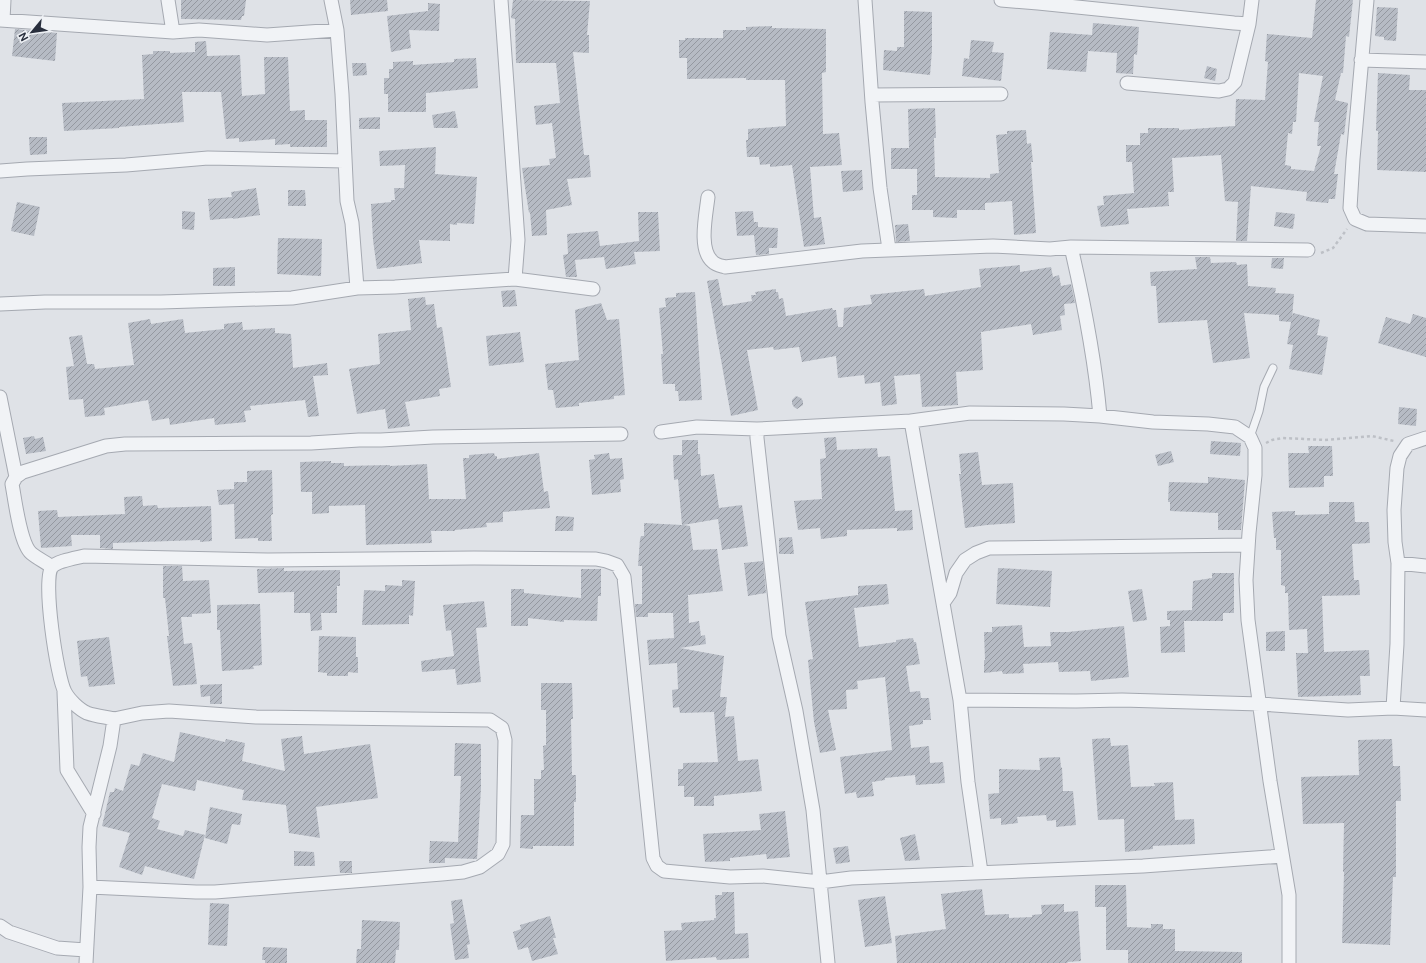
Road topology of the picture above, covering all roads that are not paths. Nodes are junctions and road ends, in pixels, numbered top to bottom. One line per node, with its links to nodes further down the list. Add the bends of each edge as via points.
1 (4, 0): 9 (street)
2 (168, 0): 12 (street)
3 (331, 0): 11 (street)
4 (501, 0): 25 (street, via 518,240)
5 (865, 0): 17 (street)
6 (1000, 0): 10 (street)
7 (1252, 0): 10 (street)
8 (1367, 0): 13 (street)
9 (1, 20): 12 (street)
10 (1249, 24): 15 (street, via 1235,82 1228,89 1219,91)
11 (337, 30): 12 (street, via 267,35 199,30); 18 (street)
12 (173, 32)
13 (1361, 60): 14 (street); 21 (street, via 1350,208 1355,219 1367,224)
14 (1426, 62)
15 (1128, 83)
16 (1000, 94): 17 (street)
17 (872, 95): 23 (street, via 880,188)
18 (344, 160): 19 (street, via 208,158 126,166); 26 (street)
19 (0, 171)
20 (708, 197): 23 (street, via 704,240 707,254 714,263 725,267)
21 (1426, 226)
22 (1071, 247): 23 (street, via 1050,250 993,246); 24 (street); 31 (street, via 1085,308 1098,387)
23 (889, 249)
24 (1308, 250)
25 (515, 279): 26 (street); 27 (street)
26 (357, 288): 28 (street, via 292,298)
27 (593, 289)
28 (0, 304)
29 (1273, 368): 37 (lane, via 1264,388)
30 (0, 397): 38 (street)
31 (1100, 416): 32 (street, via 970,413); 37 (street, via 1235,427)
32 (911, 421): 33 (street); 43 (street)
33 (757, 429): 34 (street, via 697,427); 53 (street, via 780,636 813,810)
34 (661, 432)
35 (620, 434): 38 (street, via 433,437 311,443 125,444 106,446 23,472)
36 (1426, 438): 40 (street, via 1408,444 1400,456 1397,468 1394,529)
37 (1252, 443): 39 (street, via 1255,475)
38 (16, 477): 42 (street, via 12,484 24,539 30,552)
39 (1248, 545): 43 (street, via 989,548 965,560 956,573 950,592); 46 (street, via 1248,620)
40 (1398, 563): 41 (street); 47 (street)
41 (1426, 566)
42 (52, 567): 44 (street, via 49,572 49,607); 53 (street, via 57,563 84,556 268,560 596,559 612,563 624,578 653,858 657,866 664,871)
43 (943, 603): 45 (street)
44 (64, 692): 49 (street, via 86,712); 50 (street, via 68,770)
45 (960, 700): 46 (street, via 1122,700); 52 (street)
46 (1260, 704): 47 (street, via 1348,710); 51 (street)
47 (1393, 708): 48 (street)
48 (1426, 710)
49 (114, 718): 50 (street); 54 (street, via 169,711 256,716 490,720 502,728 505,740 502,844 498,854 480,867 463,872 215,892)
50 (94, 814): 54 (street, via 90,827)
51 (1282, 856): 52 (street, via 1143,866); 58 (street, via 1288,895)
52 (981, 872): 53 (street, via 851,878)
53 (820, 882): 57 (street)
54 (90, 887): 56 (street)
55 (0, 926): 56 (street, via 9,932)
56 (86, 957)
57 (828, 963)
58 (1289, 963)

